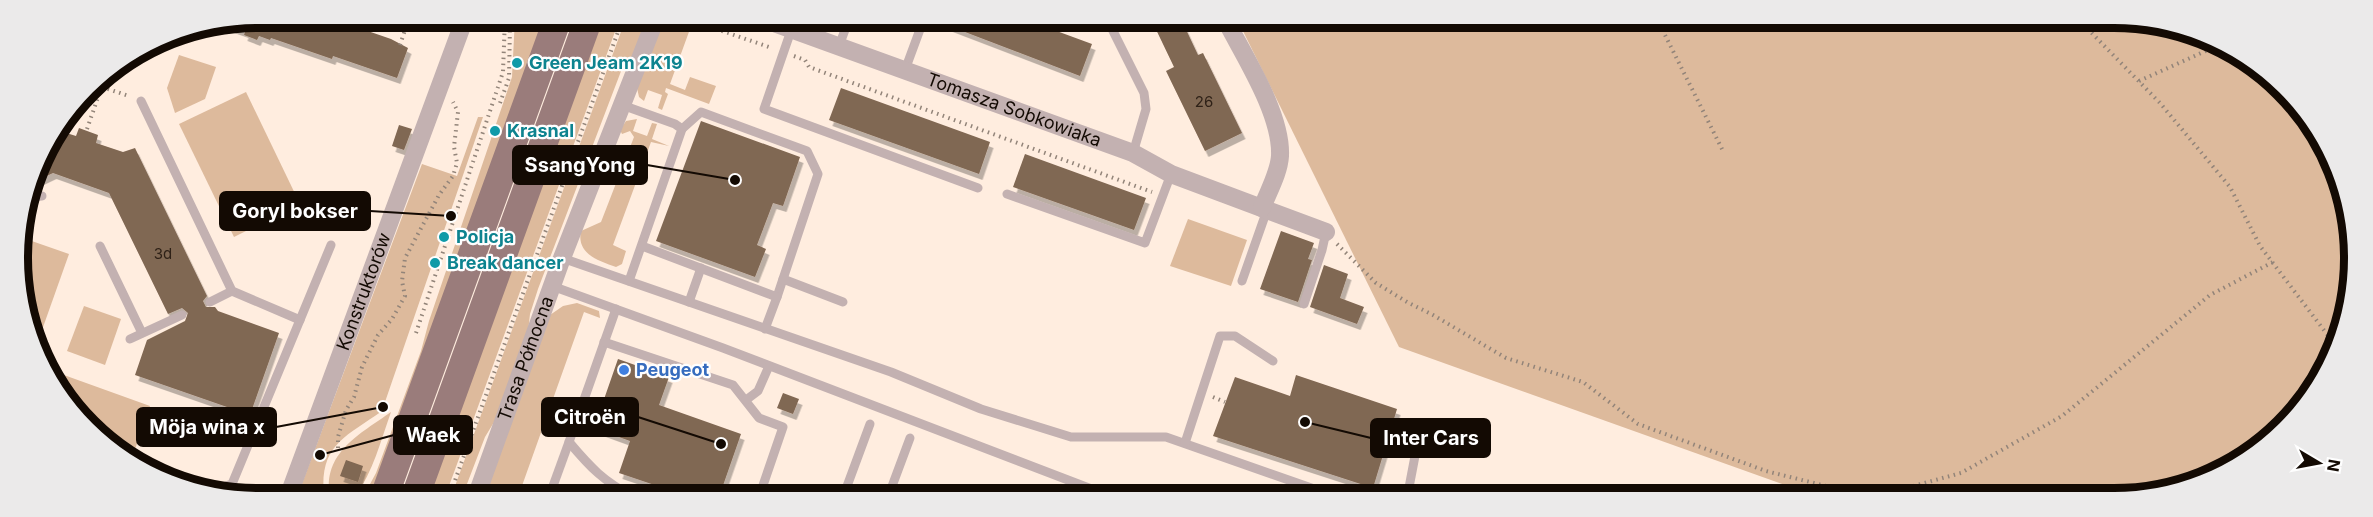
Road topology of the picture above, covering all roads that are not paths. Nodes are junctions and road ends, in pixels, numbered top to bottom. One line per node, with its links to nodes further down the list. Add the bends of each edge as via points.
1 (461, 28): 55 (street, Konstruktorów)
2 (554, 28): 56 (main road)
3 (586, 28): 57 (main road)
4 (652, 28): 14 (street, Trasa Północna)
5 (792, 28): 18 (lane, via 764,110)
6 (801, 28): 11 (street, Tomasza Sobkowiaka)
7 (846, 28): 11 (lane)
8 (921, 28): 12 (lane)
9 (1112, 28): 16 (lane, via 1144,93 1146,108)
10 (1230, 28): 22 (street, via 1275,120 1280,156)
11 (839, 46): 12 (street, Tomasza Sobkowiaka)
12 (905, 70): 16 (street, Tomasza Sobkowiaka)
13 (141, 101): 33 (lane)
14 (622, 105): 15 (lane); 27 (street, Trasa Północna)
15 (682, 129): 26 (lane); 29 (lane, via 701,112 807,151 818,174)
16 (1133, 153): 17 (street, Tomasza Sobkowiaka)
17 (1171, 174): 19 (lane, via 1145,243); 22 (street, Tomasza Sobkowiaka)
18 (978, 188)
19 (1007, 194)
20 (37, 196): 21 (lane)
21 (42, 196)
22 (1264, 209): 23 (street, Tomasza Sobkowiaka); 31 (lane)
23 (1326, 232): 38 (lane)
24 (331, 245): 41 (lane)
25 (100, 246): 43 (lane)
26 (642, 246): 28 (lane); 30 (lane)
27 (562, 258): 30 (lane); 32 (street, Trasa Północna)
28 (701, 268): 34 (lane); 36 (lane)
29 (783, 279): 34 (lane); 37 (lane)
30 (629, 281): 36 (lane)
31 (1242, 281)
32 (552, 286): 39 (lane); 58 (street, Trasa Północna)
33 (232, 291): 35 (lane); 41 (lane)
34 (777, 297): 42 (lane)
35 (210, 302)
36 (689, 302): 42 (lane)
37 (843, 302)
38 (1304, 304)
39 (616, 309): 45 (lane); 47 (lane)
40 (182, 315): 43 (lane)
41 (300, 320): 54 (lane, via 232,484)
42 (765, 328): 53 (lane, via 891,372 981,409 1071,437 1166,437)
43 (142, 333): 44 (lane)
44 (130, 339)
45 (604, 342): 48 (lane, via 733,385); 52 (lane)
46 (1273, 361): 53 (lane, via 1235,336 1220,336)
47 (769, 366): 48 (lane, via 758,391); 64 (lane)
48 (746, 400): 61 (lane, via 759,418 783,427)
49 (870, 424): 62 (lane)
50 (1419, 435): 66 (lane)
51 (910, 438): 63 (lane)
52 (569, 442): 59 (lane); 60 (lane)
53 (1185, 443): 65 (lane)
54 (225, 486)
55 (291, 488)
56 (387, 488)
57 (418, 488)
58 (479, 488)
59 (552, 488)
60 (615, 488)
61 (762, 488)
62 (846, 488)
63 (892, 488)
64 (1089, 488)
65 (1312, 488)
66 (1409, 488)

